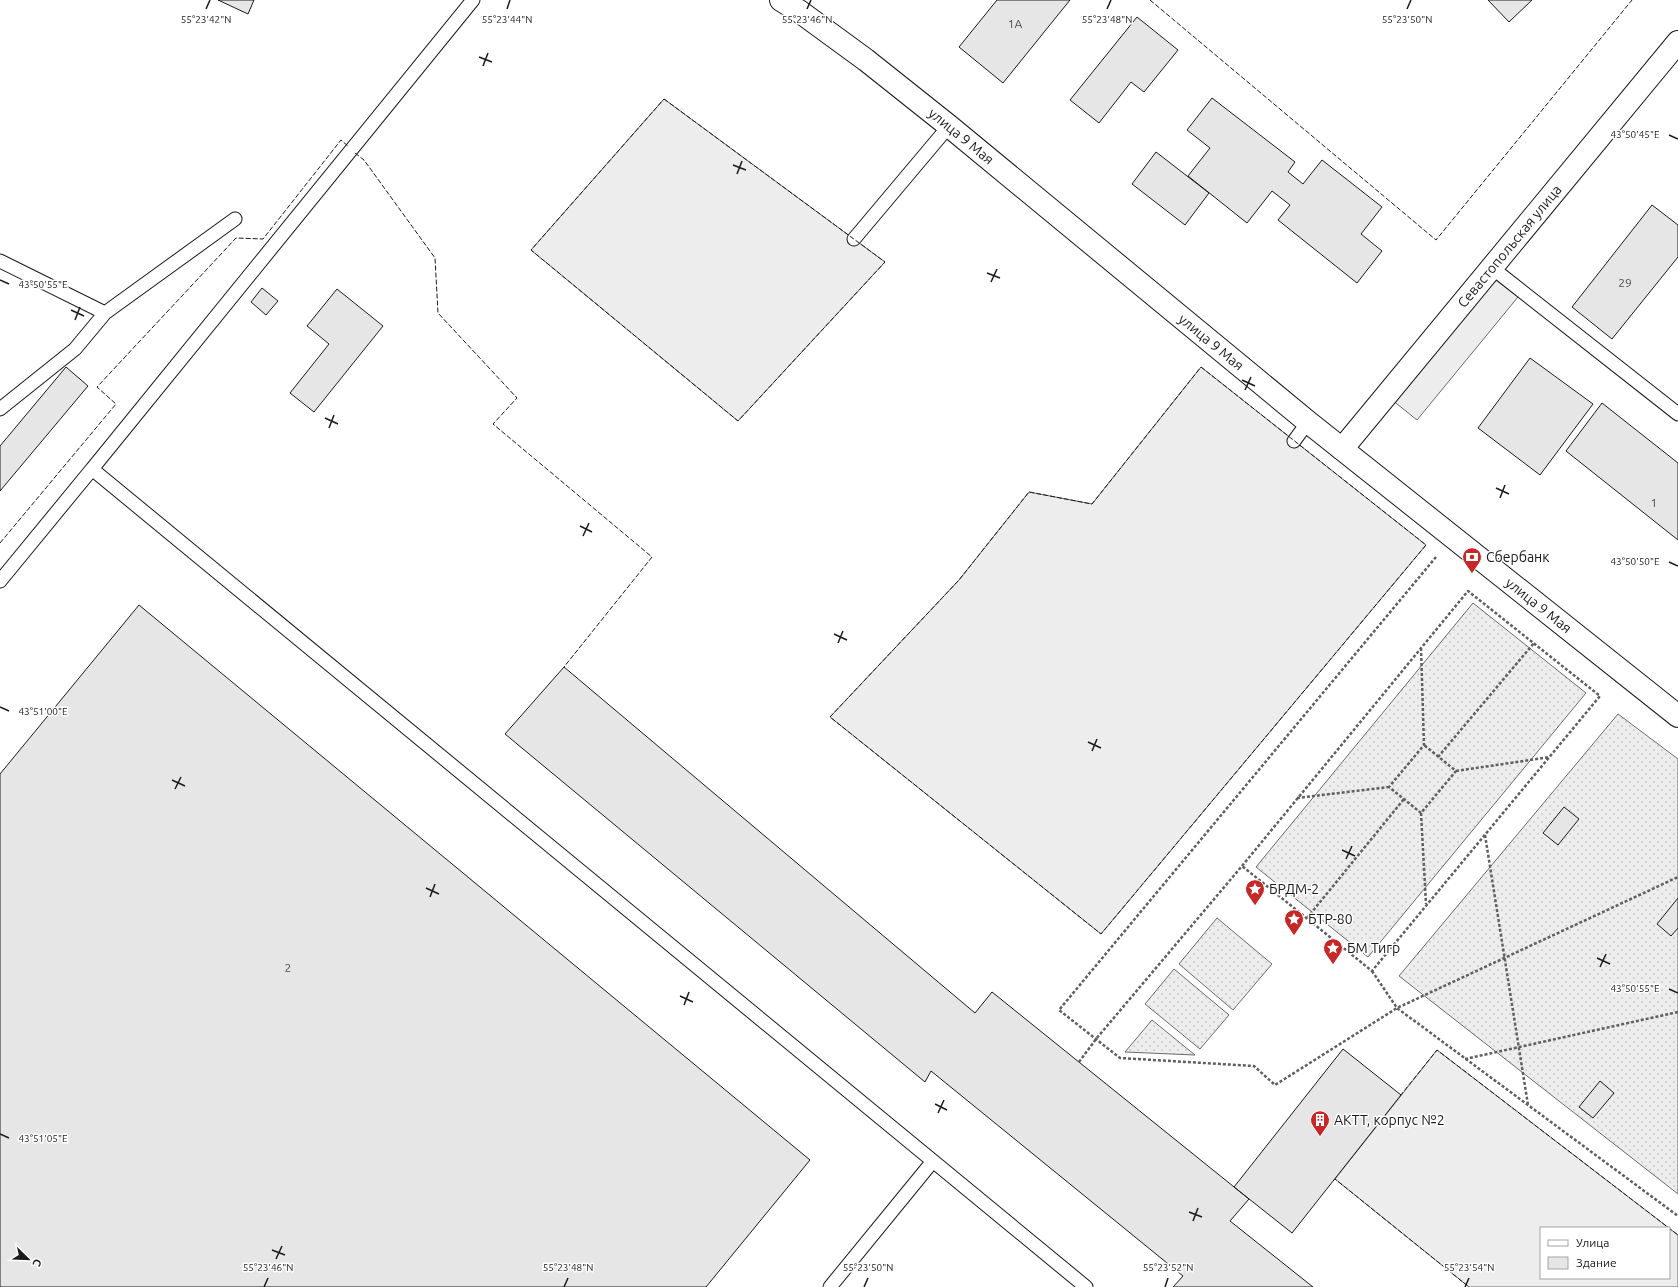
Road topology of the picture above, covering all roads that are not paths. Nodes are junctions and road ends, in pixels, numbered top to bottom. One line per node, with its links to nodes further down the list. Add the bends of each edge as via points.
1 (473, 0): 15 (lane)
2 (780, 0): 4 (main road, улица 9 Мая, via 866,60)
3 (1678, 42): 8 (main road, Севастопольская улица)
4 (949, 126): 6 (lane); 12 (main road, улица 9 Мая)
5 (235, 219): 9 (lane)
6 (854, 239)
7 (0, 261): 9 (lane)
8 (1491, 267): 11 (lane); 14 (main road, Севастопольская улица)
9 (105, 313): 10 (lane, via 75,349)
10 (0, 409)
11 (1678, 414)
12 (1308, 422): 13 (lane); 14 (main road, улица 9 Мая)
13 (1294, 441)
14 (1342, 449): 17 (main road, улица 9 Мая)
15 (92, 469): 16 (lane); 18 (lane)
16 (0, 581)
17 (1678, 716)
18 (932, 1161): 19 (lane); 20 (lane)
19 (830, 1287)
20 (1086, 1287)

